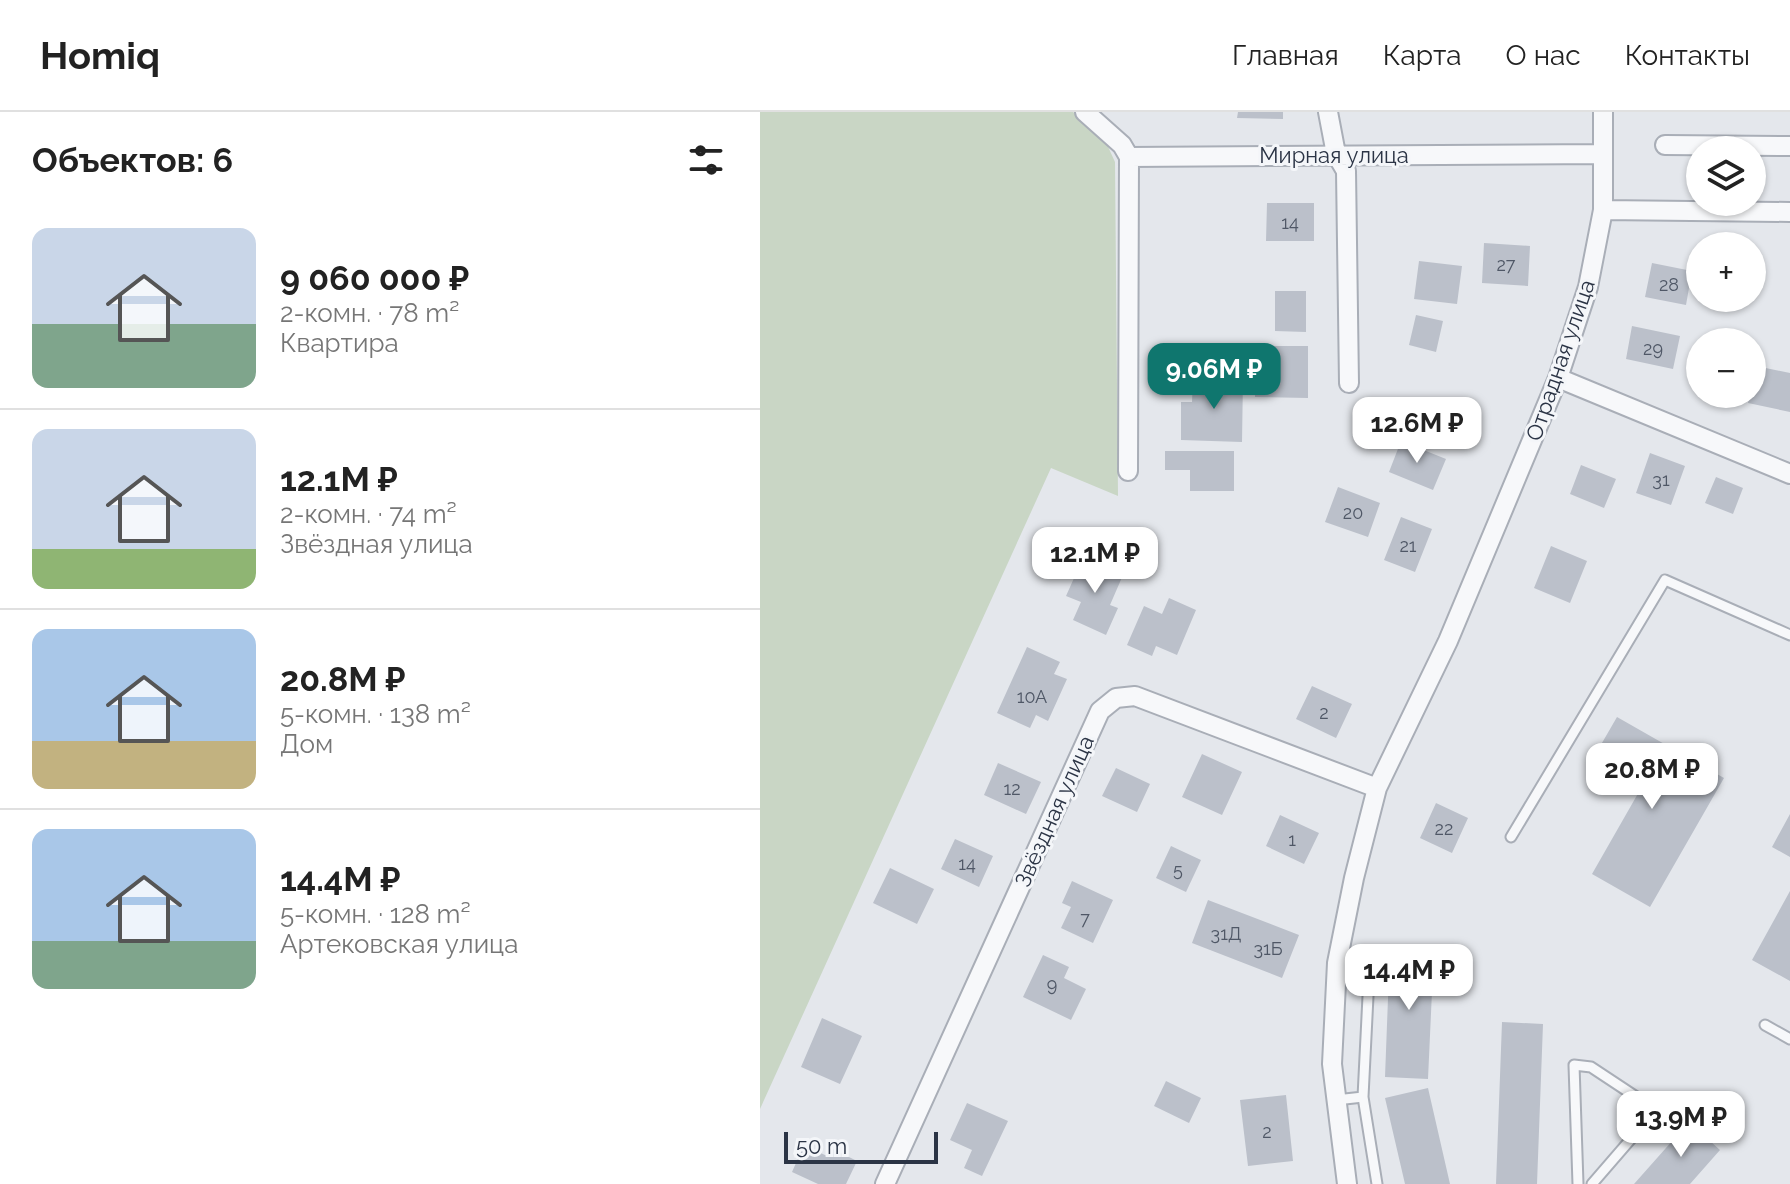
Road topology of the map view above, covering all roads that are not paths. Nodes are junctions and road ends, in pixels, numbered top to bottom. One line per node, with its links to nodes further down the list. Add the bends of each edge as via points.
1 (1085, 112): 8 (street)
2 (1328, 112): 6 (street)
3 (1603, 112): 7 (street, Отрадная улица)
4 (1665, 145): 5 (street)
5 (1790, 146)
6 (1336, 154): 7 (street, Мирная улица); 8 (street, Мирная улица); 12 (street, via 1346,171)
7 (1603, 154): 9 (street, Отрадная улица)
8 (1129, 157): 13 (street)
9 (1603, 210): 10 (street); 11 (street, Отрадная улица, via 1588,287)
10 (1790, 212)
11 (1558, 378): 14 (street); 16 (street, Отрадная улица, via 1448,641)
12 (1349, 383)
13 (1128, 471)
14 (1790, 474)
15 (1790, 635): 17 (lane, via 1665,580)
16 (1377, 788): 22 (street, Отрадная улица, via 1337,963 1332,1064); 23 (street, Звёздная улица, via 1135,696 1116,698 1100,711)
17 (1511, 837)
18 (1370, 956): 21 (lane)
19 (1765, 1025): 20 (lane)
20 (1790, 1039)
21 (1363, 1097): 22 (lane); 25 (lane)
22 (1336, 1100): 24 (street, Отрадная улица)
23 (885, 1184)
24 (1347, 1184)
25 (1377, 1184)
26 (1578, 1184): 27 (lane, via 1574,1065 1591,1067 1656,1110)
27 (1592, 1184)

